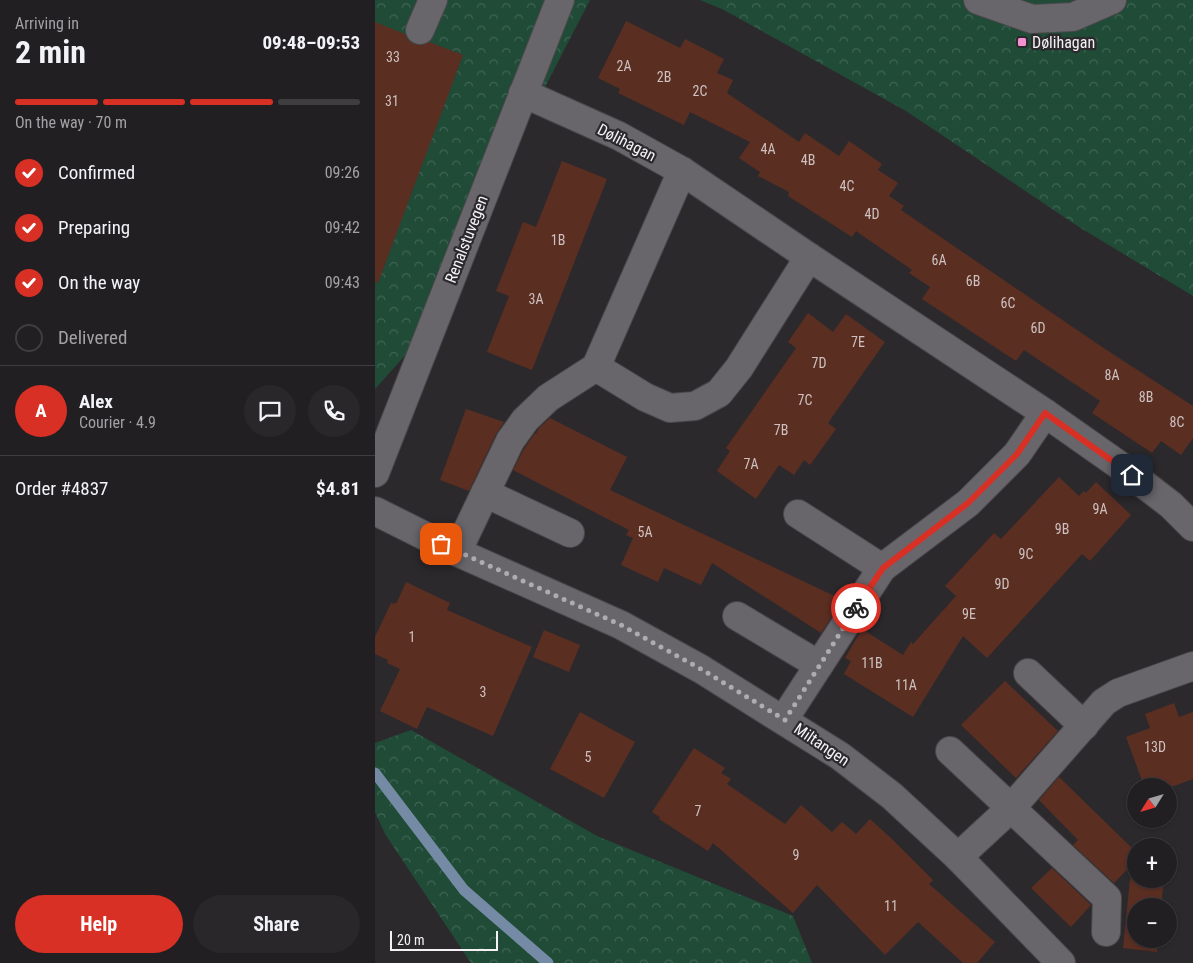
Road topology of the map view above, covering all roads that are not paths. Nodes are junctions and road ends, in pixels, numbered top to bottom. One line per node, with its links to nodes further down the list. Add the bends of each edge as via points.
1 (433, 0): 5 (street)
2 (978, 0): 3 (street, via 1032,19 1073,17)
3 (1112, 0)
4 (552, 2): 6 (street, Renalstuvegen)
5 (421, 30)
6 (523, 93): 7 (street, Dølihagan, via 619,136); 11 (street, Renalstuvegen)
7 (682, 171): 8 (street, Dølihagan); 9 (street)
8 (809, 257): 9 (street, via 734,374 719,393 695,406 670,408); 10 (street, Dølihagan)
9 (596, 367): 12 (street, via 548,398 525,420 510,441)
10 (1045, 413): 15 (street, Dølihagan, via 1141,482); 18 (street, via 1017,454 968,503)
11 (375, 473)
12 (485, 493): 16 (street); 17 (street)
13 (375, 511): 17 (street, Miltangen)
14 (798, 514): 18 (street)
15 (1193, 526)
16 (570, 533)
17 (457, 552): 23 (street, Miltangen, via 621,625)
18 (883, 568): 20 (street)
19 (737, 616): 20 (street)
20 (819, 665): 23 (street)
21 (1193, 666): 24 (street, via 1118,693 1104,702)
22 (1028, 674): 24 (street)
23 (785, 720): 27 (street, Miltangen, via 892,796)
24 (1084, 726): 26 (street)
25 (950, 751): 26 (street)
26 (1011, 807): 27 (street); 28 (street, via 1107,898)
27 (958, 857): 29 (street, Miltangen)
28 (1106, 932)
29 (1061, 963)

